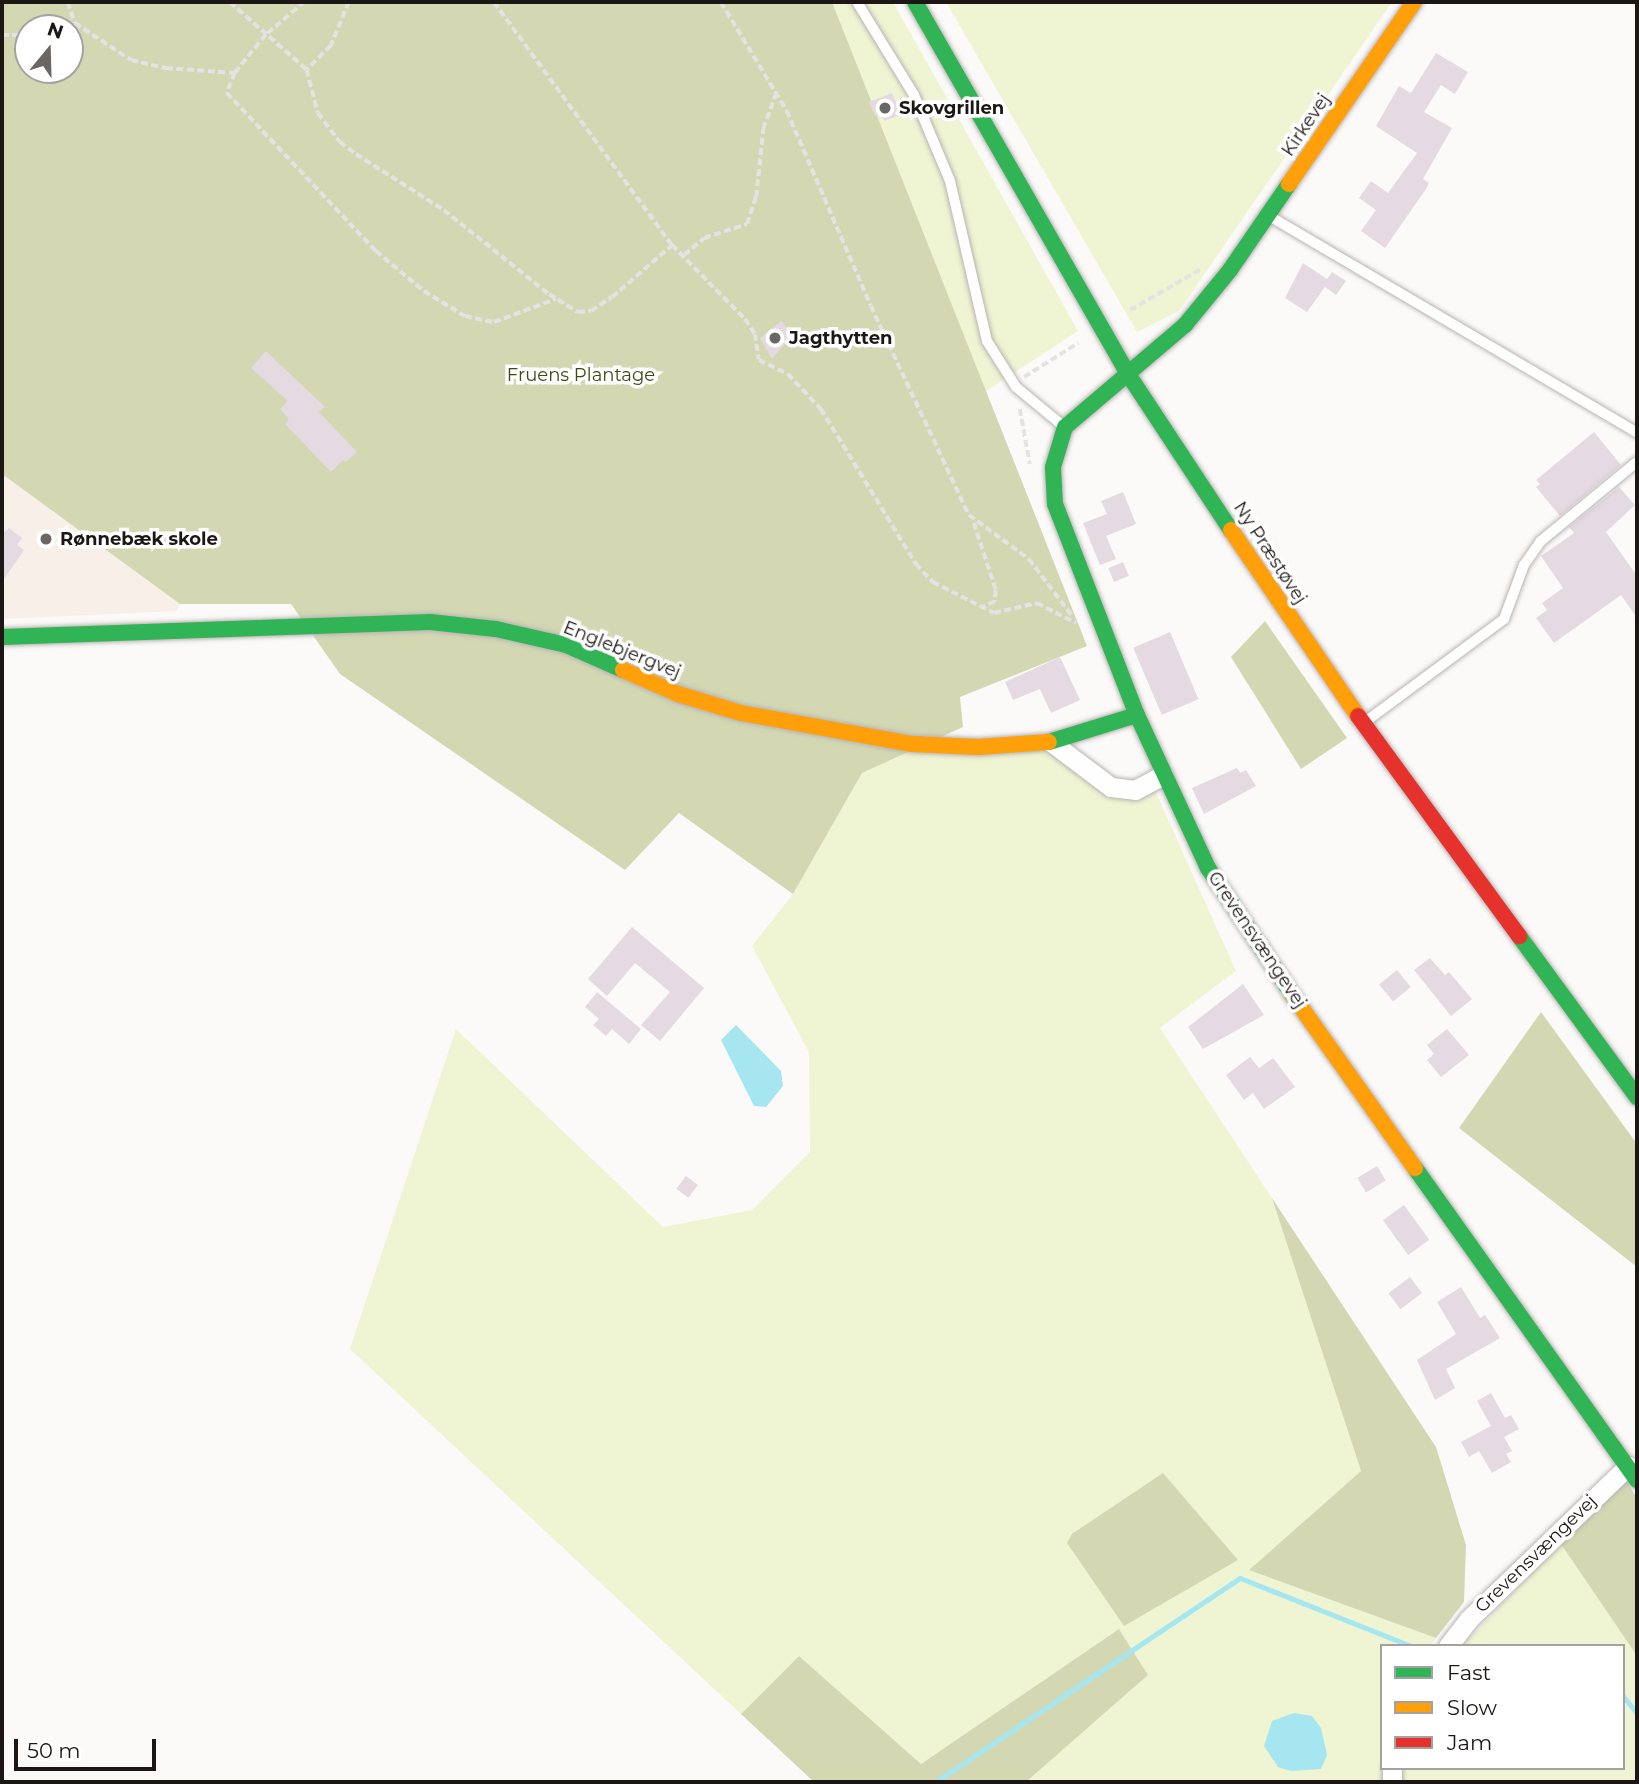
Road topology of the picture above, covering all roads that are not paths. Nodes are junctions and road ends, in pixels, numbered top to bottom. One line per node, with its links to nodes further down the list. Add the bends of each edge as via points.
1 (858, 2): 6 (lane, via 914,95 950,181 987,341 1016,387)
2 (915, 2): 5 (street, Ny Præstøvej)
3 (1414, 2): 4 (street, Kirkevej)
4 (1268, 215): 5 (street, Kirkevej, via 1185,325); 7 (lane)
5 (1129, 373): 6 (street); 11 (street, Ny Præstøvej)
6 (1065, 428): 10 (street, Grevensvængevej, via 1054,467 1055,504)
7 (1637, 433)
8 (1637, 462): 11 (lane, via 1541,541 1524,565 1504,619)
9 (2, 637): 12 (street, Englebjergvej, via 430,622 496,629 566,645 678,694 741,713 912,744 978,747)
10 (1137, 715): 12 (street, Englebjergvej); 13 (street, Grevensvængevej)
11 (1363, 723): 14 (street, Ny Præstøvej)
12 (1051, 742): 13 (street, via 1111,787 1135,790)
13 (1163, 775): 15 (street, Grevensvængevej, via 1208,868 1263,954)
14 (1637, 1097)
15 (1633, 1473): 16 (street, Grevensvængevej, via 1469,1619)
16 (1450, 1644)

